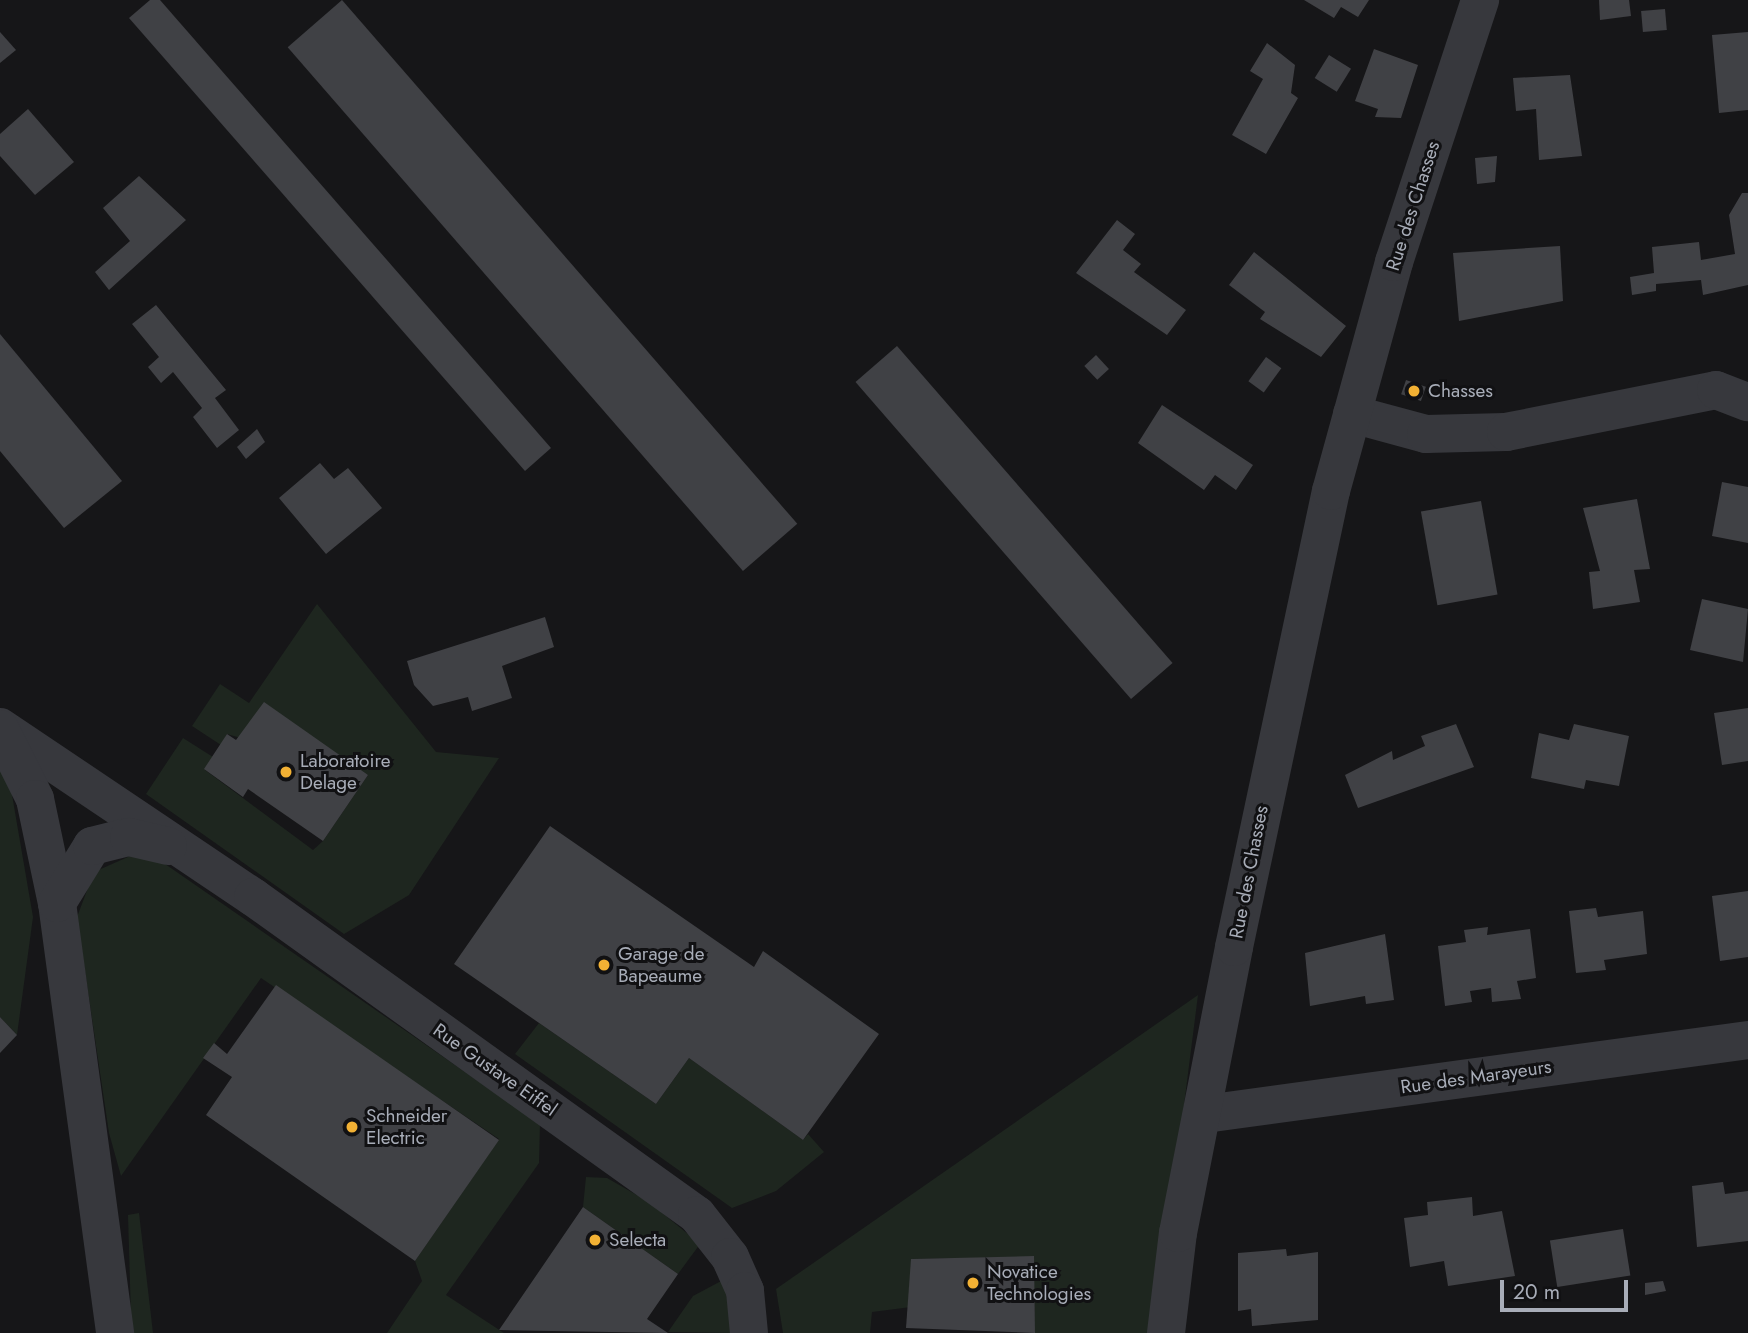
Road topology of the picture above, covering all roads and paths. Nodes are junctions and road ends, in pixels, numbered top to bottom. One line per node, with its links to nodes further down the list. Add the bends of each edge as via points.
1 (1480, 0): 3 (street, Rue des Chasses, via 1394,262)
2 (1748, 402): 3 (street, via 1716,390 1506,432 1426,434)
3 (1352, 414): 8 (street, Rue des Chasses, via 1297,637)
4 (0, 728): 5 (street, Rue Gustave Eiffel); 6 (street, Rue Gustave Eiffel, via 35,799)
5 (183, 850): 6 (street, Rue Gustave Eiffel, via 129,837 92,846); 10 (street, Rue Gustave Eiffel, via 696,1215 730,1257 745,1291)
6 (57, 903): 9 (street, Rue Gustave Eiffel)
7 (1748, 1040): 8 (street, Rue des Marayeurs)
8 (1205, 1114): 11 (street, Rue des Chasses, via 1178,1233)
9 (115, 1333)
10 (749, 1333)
11 (1166, 1333)

